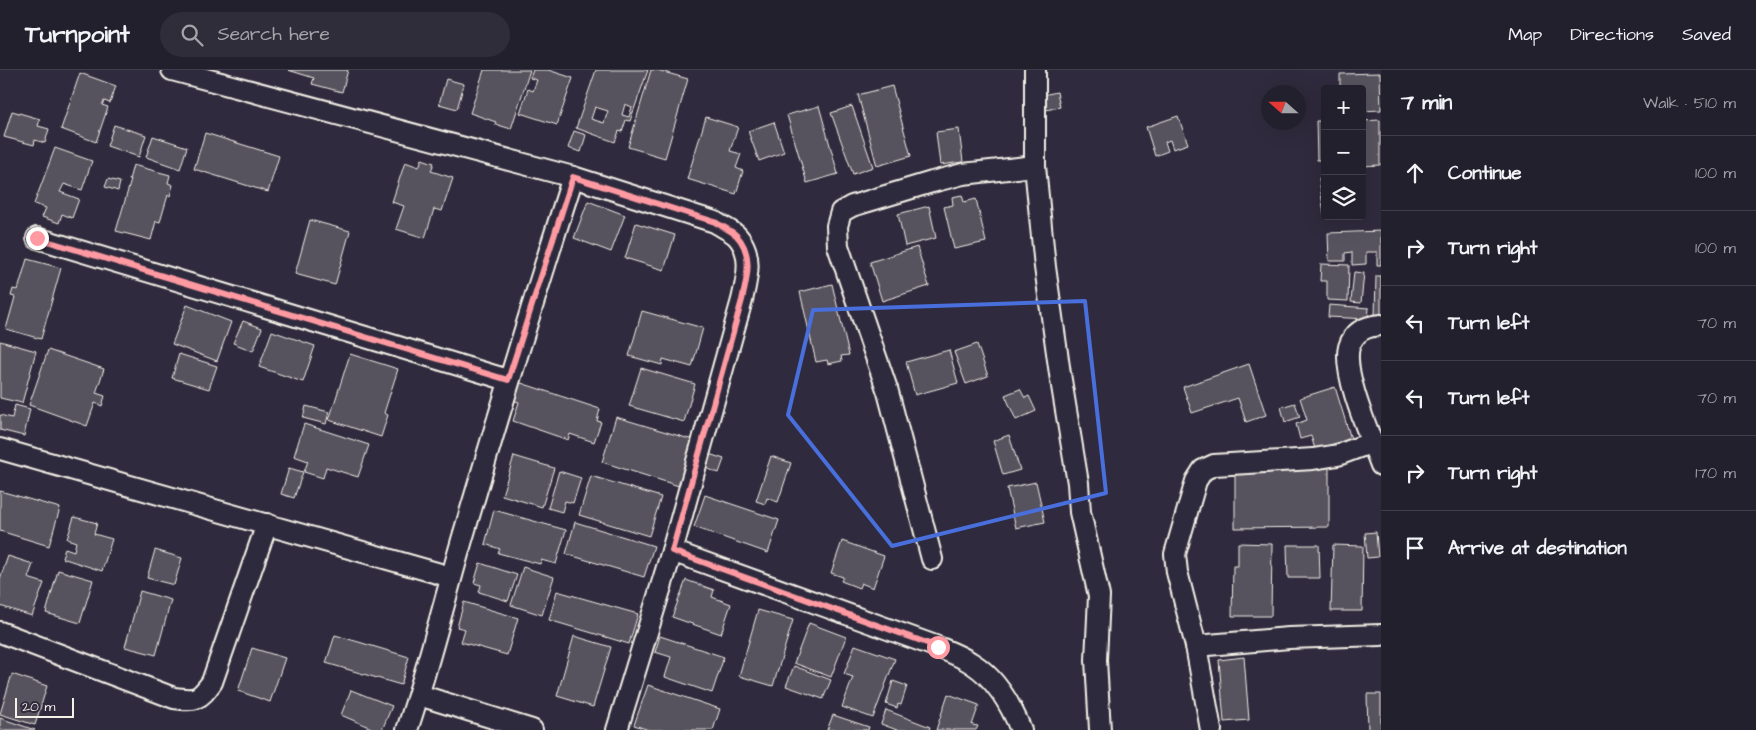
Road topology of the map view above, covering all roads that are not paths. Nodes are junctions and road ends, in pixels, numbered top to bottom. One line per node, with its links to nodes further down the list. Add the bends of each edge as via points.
1 (172, 70): 4 (street)
2 (1035, 70): 3 (street)
3 (1035, 166): 13 (street, via 963,174 852,206 841,212 837,226 838,246 888,392); 23 (street, via 1045,267 1080,512 1099,596 1096,660)
4 (573, 177): 7 (street); 12 (street, via 715,222 736,235 746,252 748,273 742,300)
5 (37, 238): 7 (street)
6 (1381, 325): 8 (street, via 1367,326 1357,333 1349,347 1348,364 1354,391)
7 (508, 380): 14 (street)
8 (1373, 442): 10 (street); 17 (street, via 1338,455 1214,465 1203,470 1196,481 1175,554)
9 (0, 449): 11 (street)
10 (1381, 465)
11 (266, 524): 14 (street); 15 (street, via 212,682 203,694 191,700 174,698)
12 (672, 551): 21 (street); 22 (street, via 938,647 974,665 998,688)
13 (932, 559)
14 (451, 577): 18 (street)
15 (0, 632)
16 (1381, 635): 17 (street)
17 (1196, 646): 24 (street)
18 (419, 695): 19 (street); 20 (street)
19 (408, 730)
20 (532, 730)
21 (618, 730)
22 (1021, 730)
23 (1100, 730)
24 (1210, 730)

